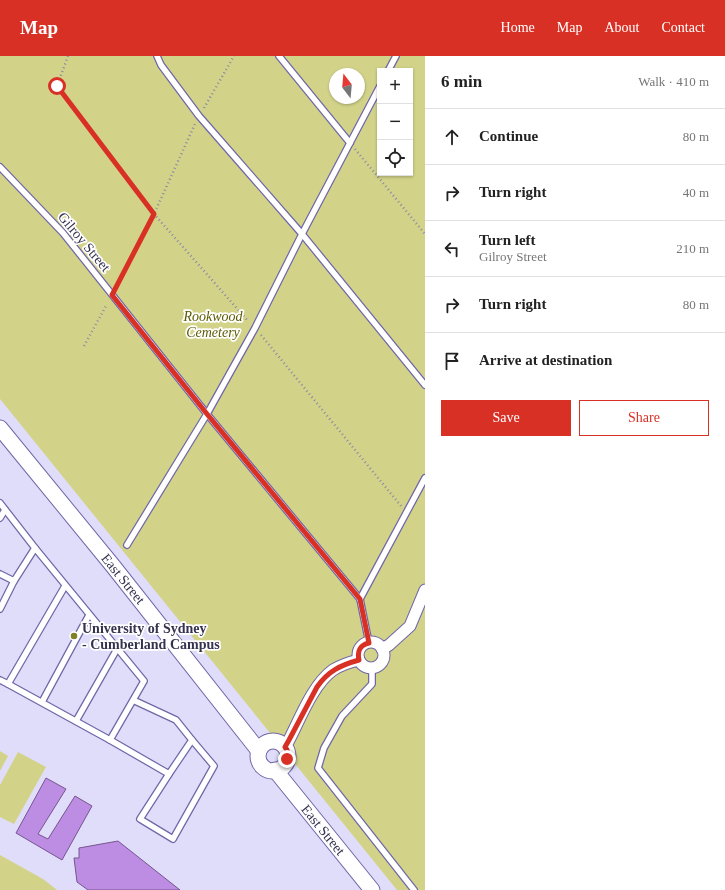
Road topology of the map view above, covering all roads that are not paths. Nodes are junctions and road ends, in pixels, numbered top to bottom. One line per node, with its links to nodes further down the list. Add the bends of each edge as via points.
1 (157, 56): 8 (lane, via 199,116)
2 (279, 56): 6 (lane)
3 (396, 56): 4 (lane)
4 (390, 68)
5 (377, 92): 6 (lane)
6 (350, 143): 8 (lane)
7 (0, 167): 10 (lane, Gilroy Street, via 63,233)
8 (302, 234): 9 (lane); 10 (lane)
9 (425, 385)
10 (207, 414): 16 (lane); 22 (lane, Gilroy Street)
11 (4, 435): 38 (main road, East Street, via 113,566)
12 (425, 478): 22 (lane)
13 (0, 503): 14 (lane)
14 (5, 510): 15 (lane); 17 (lane)
15 (0, 518)
16 (128, 545)
17 (34, 548): 19 (lane); 20 (lane)
18 (0, 574): 19 (lane)
19 (14, 581): 23 (lane)
20 (65, 586): 24 (lane); 31 (lane)
21 (425, 590): 27 (street, via 410,626)
22 (360, 599): 25 (lane, Gilroy Street)
23 (0, 608)
24 (89, 615): 26 (lane); 33 (lane)
25 (369, 643): 27 (street, via 376,644); 28 (street, via 358,652)
26 (117, 649): 32 (lane, via 144,681); 34 (lane)
27 (382, 649): 29 (street, via 382,661)
28 (359, 660): 29 (street, via 364,666); 37 (street, via 337,668 323,679 310,698)
29 (372, 668): 42 (lane, via 372,684 342,716 324,748 318,768)
30 (0, 680): 31 (lane)
31 (8, 684): 33 (lane)
32 (133, 700): 35 (lane); 36 (lane, via 176,720)
33 (42, 702): 34 (lane)
34 (76, 721): 35 (lane)
35 (110, 740): 40 (lane)
36 (192, 740): 40 (lane); 40 (lane, via 214,766 173,839 140,819)
37 (285, 747): 38 (main road, via 273,741 265,744); 39 (main road, via 288,755 286,763)
38 (259, 751): 39 (main road, via 262,765)
39 (275, 770): 41 (main road, East Street)
40 (169, 774)
41 (372, 890)
42 (414, 890)

